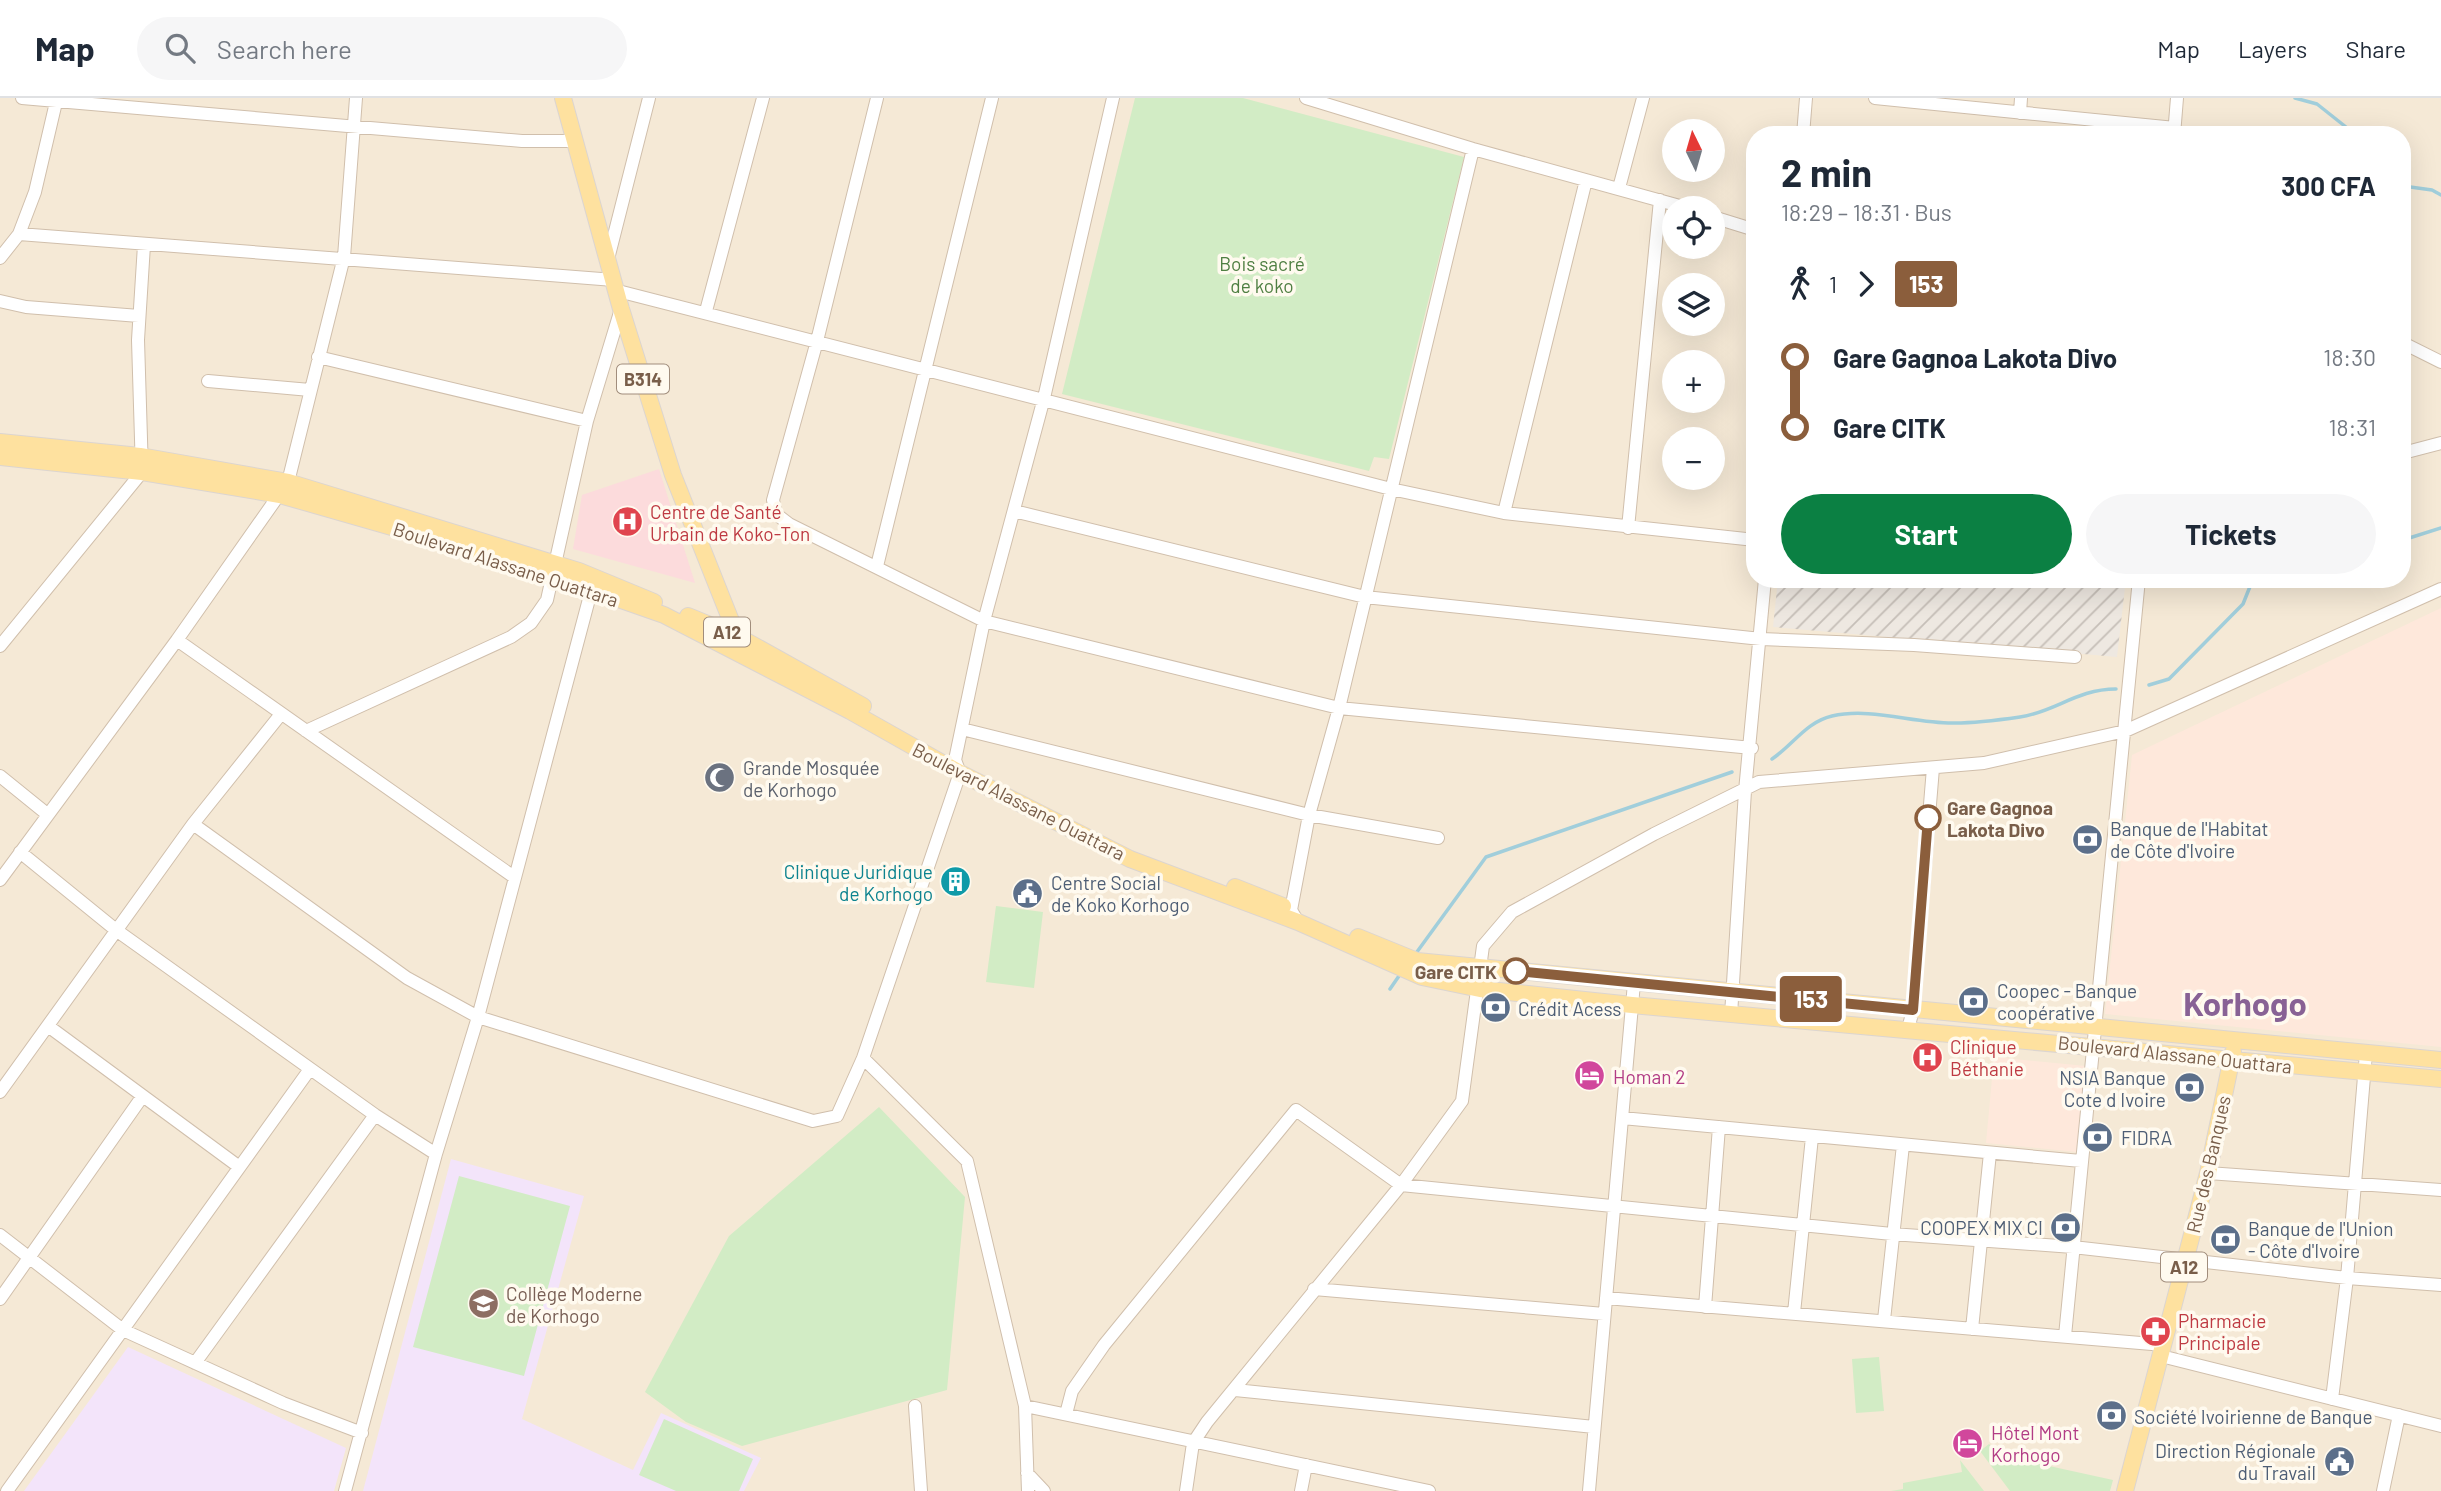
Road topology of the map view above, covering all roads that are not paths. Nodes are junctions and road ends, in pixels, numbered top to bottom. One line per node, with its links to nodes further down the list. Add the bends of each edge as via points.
1 (22, 98): 16 (street)
2 (356, 98): 19 (street)
3 (564, 98): 23 (main road, B314)
4 (649, 98): 34 (street)
5 (763, 98): 38 (street)
6 (877, 98): 40 (street)
7 (992, 98): 44 (street)
8 (1113, 98): 47 (street)
9 (1306, 98): 17 (street)
10 (1354, 98): 17 (street)
11 (1643, 98): 26 (street)
12 (1806, 98): 20 (street)
13 (1875, 98): 18 (street)
14 (2021, 98): 18 (street)
15 (2178, 98): 22 (street)
16 (57, 100): 19 (street); 30 (street, via 36,192)
17 (1349, 111): 24 (street)
18 (2020, 113): 21 (street)
19 (354, 126): 23 (street, via 522,141); 32 (street)
20 (1803, 126)
21 (2131, 126)
22 (2175, 126)
23 (576, 141): 34 (main road, B314)
24 (1473, 149): 25 (street); 55 (street)
25 (1586, 180): 26 (street); 57 (street)
26 (1619, 188): 27 (street)
27 (1660, 200): 58 (street)
28 (1725, 221): 29 (street)
29 (1746, 227)
30 (19, 234): 31 (street); 33 (street)
31 (144, 245): 32 (street); 39 (street)
32 (344, 257): 35 (street); 42 (street)
33 (0, 258)
34 (608, 259): 35 (main road, B314)
35 (616, 285): 37 (main road, B314); 38 (street)
36 (0, 301): 39 (street)
37 (621, 309): 48 (street); 68 (main road, B314, via 673,475)
38 (706, 311): 40 (street)
39 (139, 316): 53 (street)
40 (817, 341): 44 (street); 60 (street, via 773,500 776,514)
41 (2411, 347): 43 (street)
42 (318, 357): 46 (street); 48 (street)
43 (2441, 362)
44 (925, 368): 47 (street); 60 (street)
45 (208, 381): 46 (street)
46 (310, 390): 54 (street)
47 (1044, 398): 55 (street); 56 (street)
48 (587, 421): 61 (street)
49 (0, 442): 53 (main road, Boulevard Alassane Ouattara / A12)
50 (2441, 443): 51 (street)
51 (2411, 451)
52 (0, 457): 53 (main road, Boulevard Alassane Ouattara / A12)
53 (141, 464): 54 (main road, Boulevard Alassane Ouattara / A12); 69 (street)
54 (284, 489): 61 (main road, Boulevard Alassane Ouattara / A12); 71 (street)
55 (1391, 489): 57 (street); 66 (street)
56 (1014, 511): 66 (street); 67 (street)
57 (1504, 513): 58 (street)
58 (1628, 528): 59 (street)
59 (1746, 539)
60 (877, 566): 67 (street)
61 (554, 570): 62 (main road, Boulevard Alassane Ouattara / A12); 77 (street, via 547,600 531,623 510,637)
62 (593, 584): 68 (main road, Boulevard Alassane Ouattara / A12); 72 (main road, Boulevard Alassane Ouattara / A12); 89 (street)
63 (1764, 588): 70 (street)
64 (2138, 588): 78 (street)
65 (2441, 589): 78 (street)
66 (1365, 597): 70 (street); 74 (street)
67 (984, 621): 74 (street); 76 (street)
68 (737, 636): 72 (main road, B314); 80 (main road, Boulevard Alassane Ouattara / A12)
69 (3, 638)
70 (1761, 639): 73 (street); 79 (street)
71 (177, 640): 75 (street); 84 (street)
72 (743, 654): 80 (main road, Boulevard Alassane Ouattara / A12)
73 (2075, 657)
74 (1339, 708): 79 (street); 85 (street)
75 (281, 714): 77 (street); 86 (street)
76 (962, 729): 80 (street); 85 (street)
77 (306, 731): 89 (street)
78 (2125, 732): 81 (street, via 1984,763); 103 (street)
79 (1752, 748): 83 (street)
80 (957, 767): 91 (main road, Boulevard Alassane Ouattara / A12, via 1096,834); 108 (street)
81 (1933, 768): 83 (street, via 1810,775 1759,782); 99 (street)
82 (0, 776): 84 (street)
83 (1745, 791): 94 (street, via 1654,834 1512,912 1483,946); 97 (street)
84 (47, 814): 88 (street)
85 (1309, 815): 87 (street); 91 (street)
86 (193, 824): 92 (street); 101 (street, via 407,978)
87 (1437, 838)
88 (20, 852): 90 (street); 92 (street)
89 (514, 877): 101 (street)
90 (0, 880)
91 (1294, 916): 93 (main road, Boulevard Alassane Ouattara / A12)
92 (116, 929): 102 (street); 111 (street)
93 (1403, 961): 94 (main road, Boulevard Alassane Ouattara / A12); 96 (main road, Boulevard Alassane Ouattara / A12, via 1422,977)
94 (1481, 967): 95 (main road, Boulevard Alassane Ouattara / A12); 96 (street)
95 (1634, 983): 97 (main road, Boulevard Alassane Ouattara / A12); 98 (street)
96 (1480, 989): 98 (main road, Boulevard Alassane Ouattara / A12); 126 (street, via 1462,1101)
97 (1732, 992): 99 (main road, Boulevard Alassane Ouattara / A12); 100 (street)
98 (1632, 1005): 100 (main road, Boulevard Alassane Ouattara / A12); 117 (street)
99 (1913, 1010): 103 (main road, Boulevard Alassane Ouattara / A12); 104 (street)
100 (1731, 1015): 104 (main road, Boulevard Alassane Ouattara / A12)
101 (478, 1017): 108 (street, via 813,1121 837,1116); 122 (street)
102 (48, 1027): 114 (street); 115 (street)
103 (2094, 1027): 105 (main road, Boulevard Alassane Ouattara / A12); 106 (street)
104 (1908, 1029): 106 (main road, Boulevard Alassane Ouattara / A12)
105 (2235, 1040): 107 (main road, Boulevard Alassane Ouattara / A12); 109 (main road, Rue des Banques / A12)
106 (2092, 1045): 109 (main road, Boulevard Alassane Ouattara / A12); 123 (street)
107 (2366, 1053): 110 (main road, Boulevard Alassane Ouattara / A12); 112 (street)
108 (863, 1058): 155 (street, via 967,1161)
109 (2232, 1059): 112 (main road, Boulevard Alassane Ouattara / A12); 125 (main road, Rue des Banques / A12)
110 (2441, 1060)
111 (310, 1069): 116 (street); 124 (street)
112 (2364, 1072): 113 (main road, Boulevard Alassane Ouattara / A12); 127 (street)
113 (2441, 1079)
114 (0, 1092)
115 (142, 1097): 124 (street); 136 (street)
116 (375, 1115): 122 (street); 151 (street)
117 (1622, 1118): 118 (street); 129 (street)
118 (1719, 1127): 119 (street); 130 (street)
119 (1812, 1137): 120 (street); 131 (street)
120 (1903, 1145): 121 (street); 132 (street)
121 (1990, 1153): 123 (street); 134 (street)
122 (436, 1154): 160 (street)
123 (2081, 1161): 135 (street)
124 (238, 1166): 148 (street)
125 (2208, 1173): 127 (street); 137 (main road, Rue des Banques / A12)
126 (1401, 1185): 129 (street); 140 (street); 156 (street, via 1296,1110 1104,1345 1072,1391)
127 (2356, 1185): 128 (street); 138 (street)
128 (2441, 1190)
129 (1614, 1204): 130 (street); 141 (street)
130 (1711, 1216): 131 (street); 143 (street)
131 (1802, 1226): 132 (street); 144 (street)
132 (1892, 1234): 134 (street); 146 (street)
133 (0, 1236): 136 (street)
134 (1982, 1240): 135 (street); 147 (street)
135 (2073, 1247): 137 (street); 149 (street)
136 (30, 1258): 142 (street); 148 (street)
137 (2186, 1261): 138 (street); 150 (main road, Rue des Banques / A12)
138 (2347, 1278): 139 (street); 153 (street)
139 (2441, 1285)
140 (1314, 1289): 145 (street); 152 (street)
141 (1606, 1298): 143 (street); 145 (street)
142 (0, 1299)
143 (1705, 1307): 144 (street)
144 (1794, 1313): 146 (street)
145 (1604, 1314): 159 (street)
146 (1884, 1320): 147 (street)
147 (1972, 1329): 149 (street)
148 (123, 1330): 151 (street); 164 (street)
149 (2065, 1336): 150 (street)
150 (2162, 1351): 153 (street); 173 (main road, Rue des Banques / A12)
151 (195, 1363): 160 (street)
152 (1235, 1390): 159 (street); 161 (street)
153 (2332, 1399): 157 (street)
154 (915, 1406): 166 (street)
155 (1025, 1406): 156 (street); 163 (street)
156 (1066, 1414): 161 (street)
157 (2399, 1415): 158 (street); 174 (street)
158 (2441, 1422)
159 (1594, 1427): 172 (street)
160 (362, 1433): 165 (street)
161 (1193, 1443): 162 (street); 169 (street)
162 (1306, 1465): 170 (street); 171 (street)
163 (1027, 1473): 167 (street); 168 (street)
164 (7, 1491)
165 (345, 1491)
166 (921, 1491)
167 (1028, 1491)
168 (1044, 1491)
169 (1185, 1491)
170 (1301, 1491)
171 (1429, 1491)
172 (1589, 1491)
173 (2125, 1491)
174 (2383, 1491)

